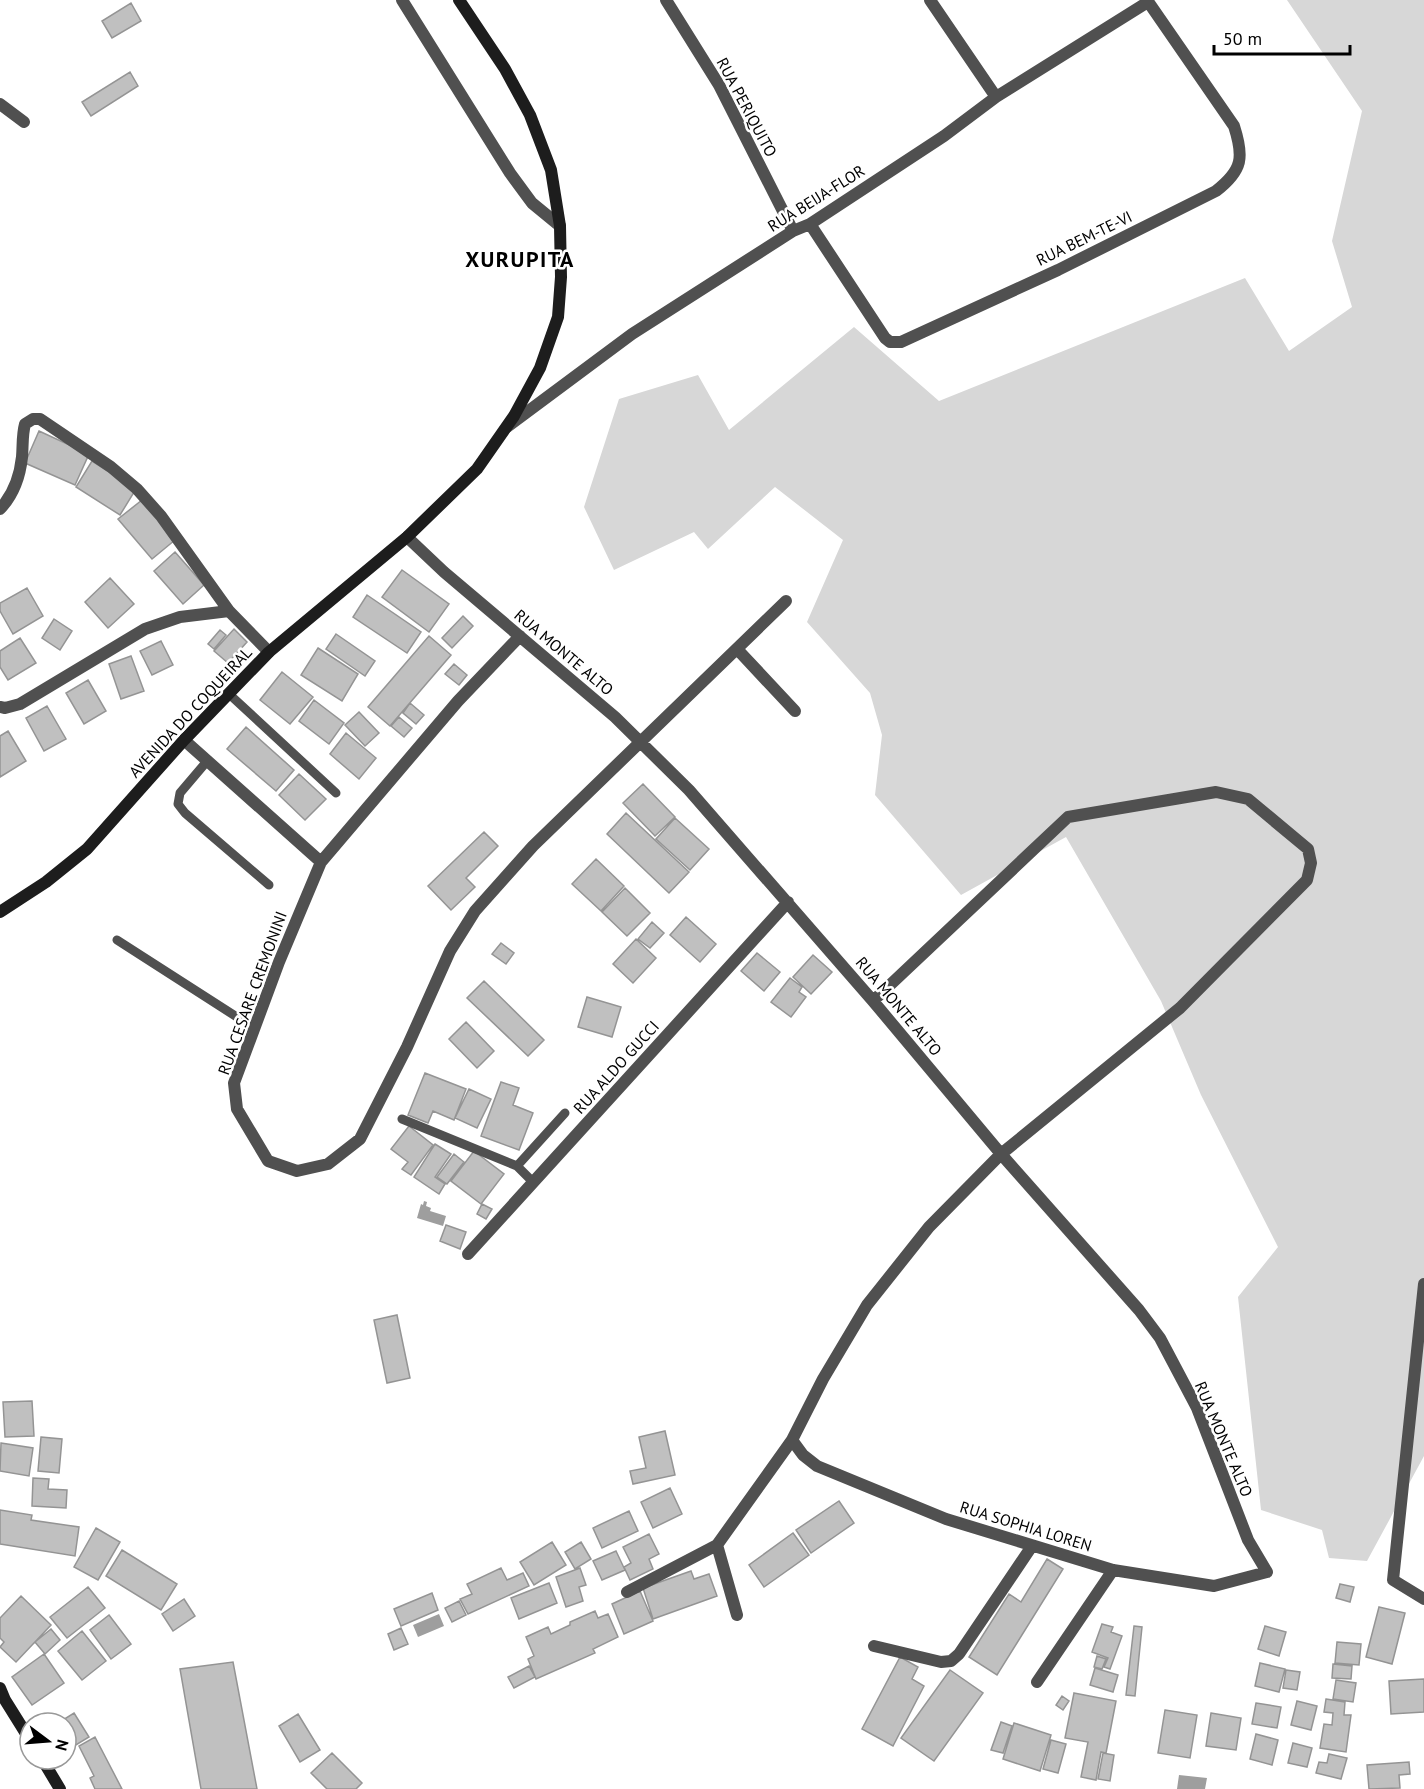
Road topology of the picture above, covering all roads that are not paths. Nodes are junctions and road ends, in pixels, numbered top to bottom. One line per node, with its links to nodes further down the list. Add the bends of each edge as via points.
1 (402, 0): 10 (street, via 510,173 532,203)
2 (459, 0): 10 (main road, AVENIDA DO COQUEIRAL, via 530,115 551,170)
3 (666, 0): 11 (street, RUA PERIQUITO, via 719,86)
4 (930, 0): 6 (street)
5 (1148, 1): 6 (street, RUA BEIJA-FLOR); 9 (street, RUA BEM-TE-VI, via 1234,126 1240,162 1230,179 1216,190 1058,270 894,343 885,338)
6 (996, 97): 9 (street, RUA BEIJA-FLOR)
7 (0, 104): 8 (street)
8 (24, 122)
9 (810, 224): 11 (street, RUA BEIJA-FLOR)
10 (560, 226): 12 (main road, AVENIDA DO COQUEIRAL, via 558,317 540,368)
11 (793, 231): 12 (street, RUA BEIJA-FLOR, via 632,334)
12 (505, 429): 14 (main road, AVENIDA DO COQUEIRAL, via 477,469)
13 (0, 508): 16 (street, via 16,484 25,424 40,419 137,489)
14 (407, 537): 17 (street, RUA MONTE ALTO); 19 (main road, AVENIDA DO COQUEIRAL)
15 (786, 601): 18 (street, RUA CESARE CREMONINI)
16 (229, 611): 19 (street); 21 (street, via 180,617 146,629 20,704)
17 (520, 636): 24 (street, RUA MONTE ALTO); 27 (street, RUA CESARE CREMONINI, via 458,701)
18 (737, 648): 22 (street); 24 (street, RUA CESARE CREMONINI)
19 (269, 652): 20 (main road, AVENIDA DO COQUEIRAL)
20 (229, 694): 23 (main road, AVENIDA DO COQUEIRAL); 26 (lane)
21 (0, 707)
22 (795, 711)
23 (184, 740): 25 (street); 30 (main road, AVENIDA DO COQUEIRAL, via 87,849)
24 (641, 743): 29 (street, RUA MONTE ALTO, via 689,790); 33 (street, RUA CESARE CREMONINI, via 533,846 475,911 450,951 360,1139 328,1164 297,1171 268,1161 237,1109 234,1083)
25 (208, 760): 27 (street); 28 (lane, via 180,793 178,804)
26 (336, 793)
27 (321, 862): 33 (street, RUA CESARE CREMONINI)
28 (269, 885)
29 (788, 902): 32 (street, RUA MONTE ALTO); 38 (street, RUA ALDO GUCCI)
30 (0, 912)
31 (117, 940): 33 (lane)
32 (873, 1001): 36 (street, RUA MONTE ALTO); 36 (street, via 1068,817 1216,792 1248,800 1308,849 1311,863 1307,880 1180,1008)
33 (254, 1028)
34 (565, 1113): 37 (lane)
35 (402, 1119): 37 (lane)
36 (1001, 1154): 41 (street, via 929,1227 867,1305); 45 (street, RUA MONTE ALTO, via 1160,1338 1197,1408 1248,1540)
37 (517, 1166): 38 (lane)
38 (533, 1182): 39 (street, RUA ALDO GUCCI)
39 (468, 1254)
40 (1424, 1284): 47 (street, via 1393,1580)
41 (792, 1440): 42 (street); 43 (street, RUA SOPHIA LOREN, via 817,1466 946,1519)
42 (717, 1545): 46 (street); 48 (street)
43 (1032, 1546): 44 (street, RUA SOPHIA LOREN); 49 (street, via 959,1654 951,1660 941,1662)
44 (1113, 1570): 45 (street, RUA SOPHIA LOREN, via 1214,1586); 50 (street)
45 (1267, 1572)
46 (627, 1592)
47 (1424, 1599)
48 (737, 1615)
49 (874, 1646)
50 (1037, 1682)
51 (0, 1688): 52 (main road)
52 (18, 1721)
53 (49, 1771): 54 (main road)
54 (60, 1789)

